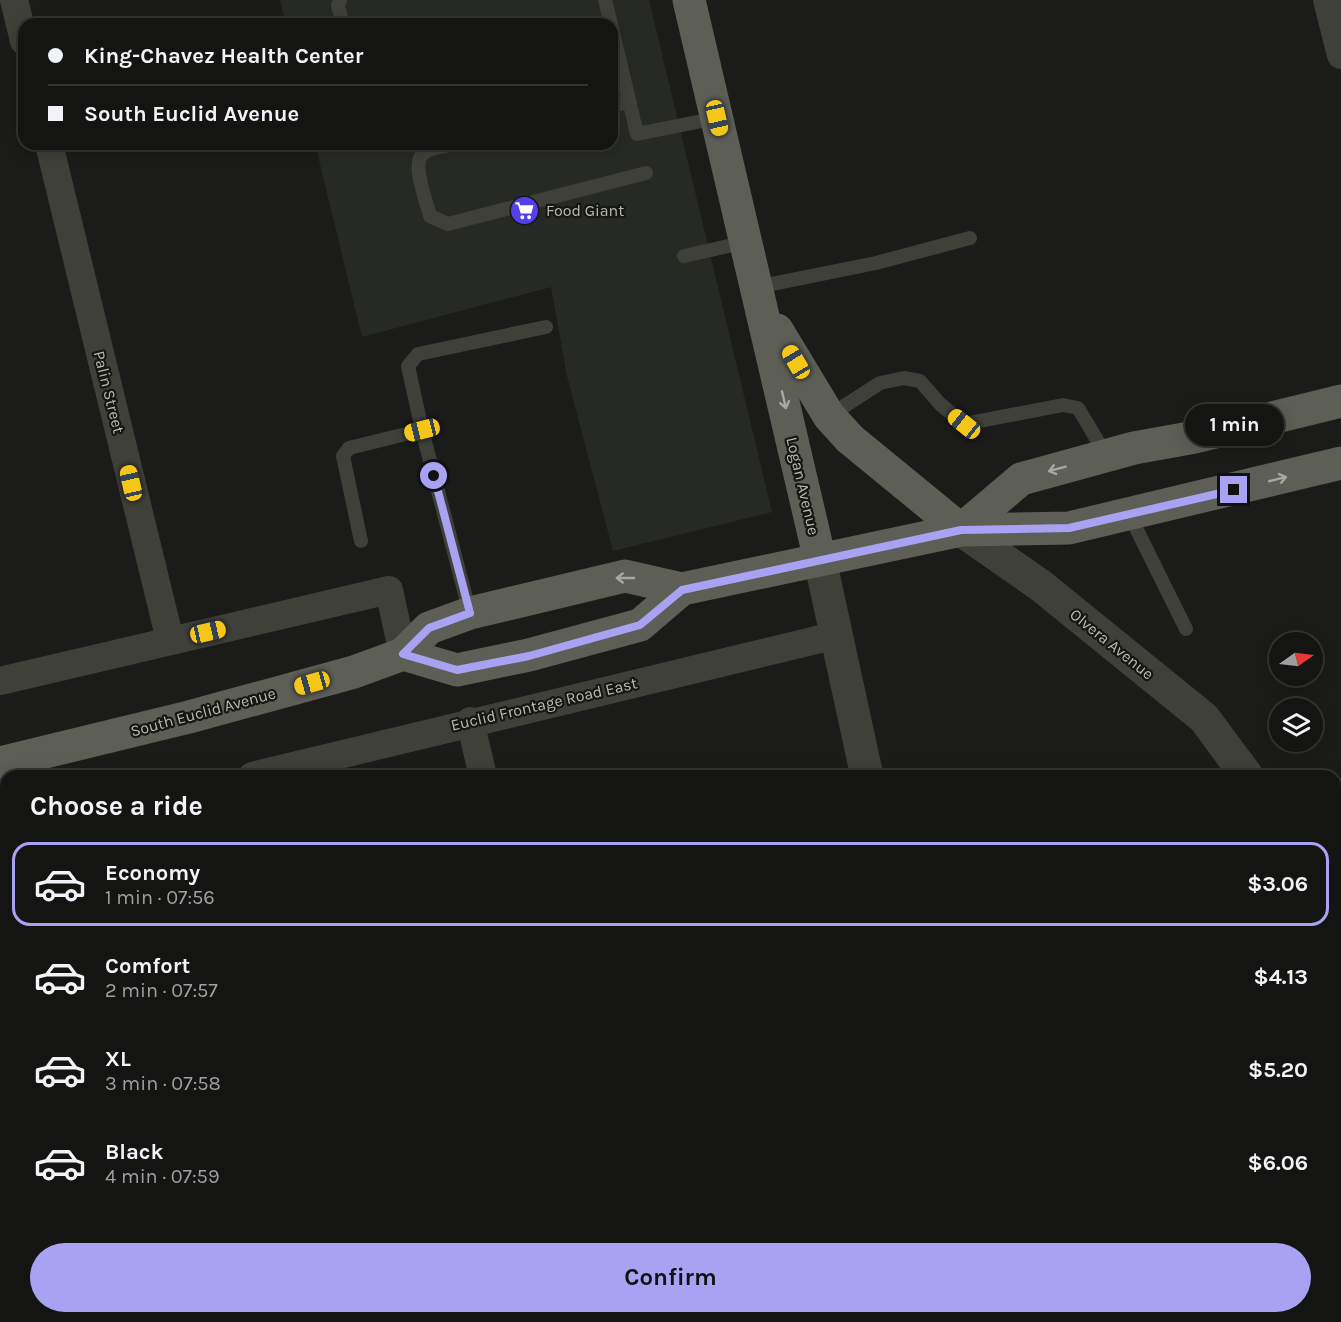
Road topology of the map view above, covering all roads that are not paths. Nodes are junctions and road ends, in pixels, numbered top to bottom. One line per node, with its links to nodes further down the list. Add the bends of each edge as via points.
1 (14, 0): 6 (street)
2 (340, 0): 7 (lane)
3 (605, 0): 8 (lane)
4 (689, 0): 13 (main road, Logan Avenue)
5 (1327, 0): 10 (street)
6 (18, 18)
7 (342, 18)
8 (610, 18)
9 (618, 53): 11 (lane)
10 (1341, 54)
11 (629, 102): 12 (lane); 13 (lane, via 637,134)
12 (618, 105)
13 (717, 118): 18 (main road, Logan Avenue)
14 (50, 150): 35 (street, Palin Street)
15 (433, 150): 16 (lane, via 420,157 418,169 430,216 447,224)
16 (646, 173)
17 (970, 238): 20 (lane)
18 (746, 242): 19 (lane); 20 (main road, Logan Avenue)
19 (684, 256)
20 (759, 294): 23 (main road, Logan Avenue); 30 (main road, Logan Avenue, one-way to 30)
21 (546, 327): 24 (lane, via 418,354 408,366)
22 (1341, 401): 25 (main road, South Euclid Avenue)
23 (829, 416): 25 (lane, via 880,383 904,378 920,381 964,424 1063,405 1078,408); 28 (main road, Logan Avenue, via 850,439)
24 (422, 430): 29 (lane, via 349,448 344,456); 32 (lane)
25 (1106, 456): 28 (main road, South Euclid Avenue, one-way to 28, via 1021,479)
26 (1341, 464): 27 (main road, South Euclid Avenue, one-way to 26)
27 (1129, 514): 28 (main road, South Euclid Avenue, via 1069,528); 33 (lane)
28 (961, 530): 30 (main road, South Euclid Avenue); 43 (street, Olvera Avenue, via 1040,585 1204,718)
29 (361, 541)
30 (820, 560): 31 (main road, South Euclid Avenue); 34 (street, Logan Avenue)
31 (682, 590): 32 (main road, South Euclid Avenue, one-way to 32, via 625,576); 36 (main road, South Euclid Avenue, via 640,625 529,656 457,670)
32 (470, 613): 36 (main road, South Euclid Avenue, via 429,628)
33 (1186, 629)
34 (837, 635): 38 (street, Euclid Frontage Road East); 42 (street, Logan Avenue)
35 (170, 640): 36 (street, via 389,591); 37 (street)
36 (403, 654): 39 (main road, South Euclid Avenue, via 354,672 200,714)
37 (0, 681)
38 (470, 721): 40 (street, Euclid Frontage Road East); 41 (street)
39 (0, 763)
40 (276, 770)
41 (482, 770)
42 (866, 770)
43 (1243, 770)

